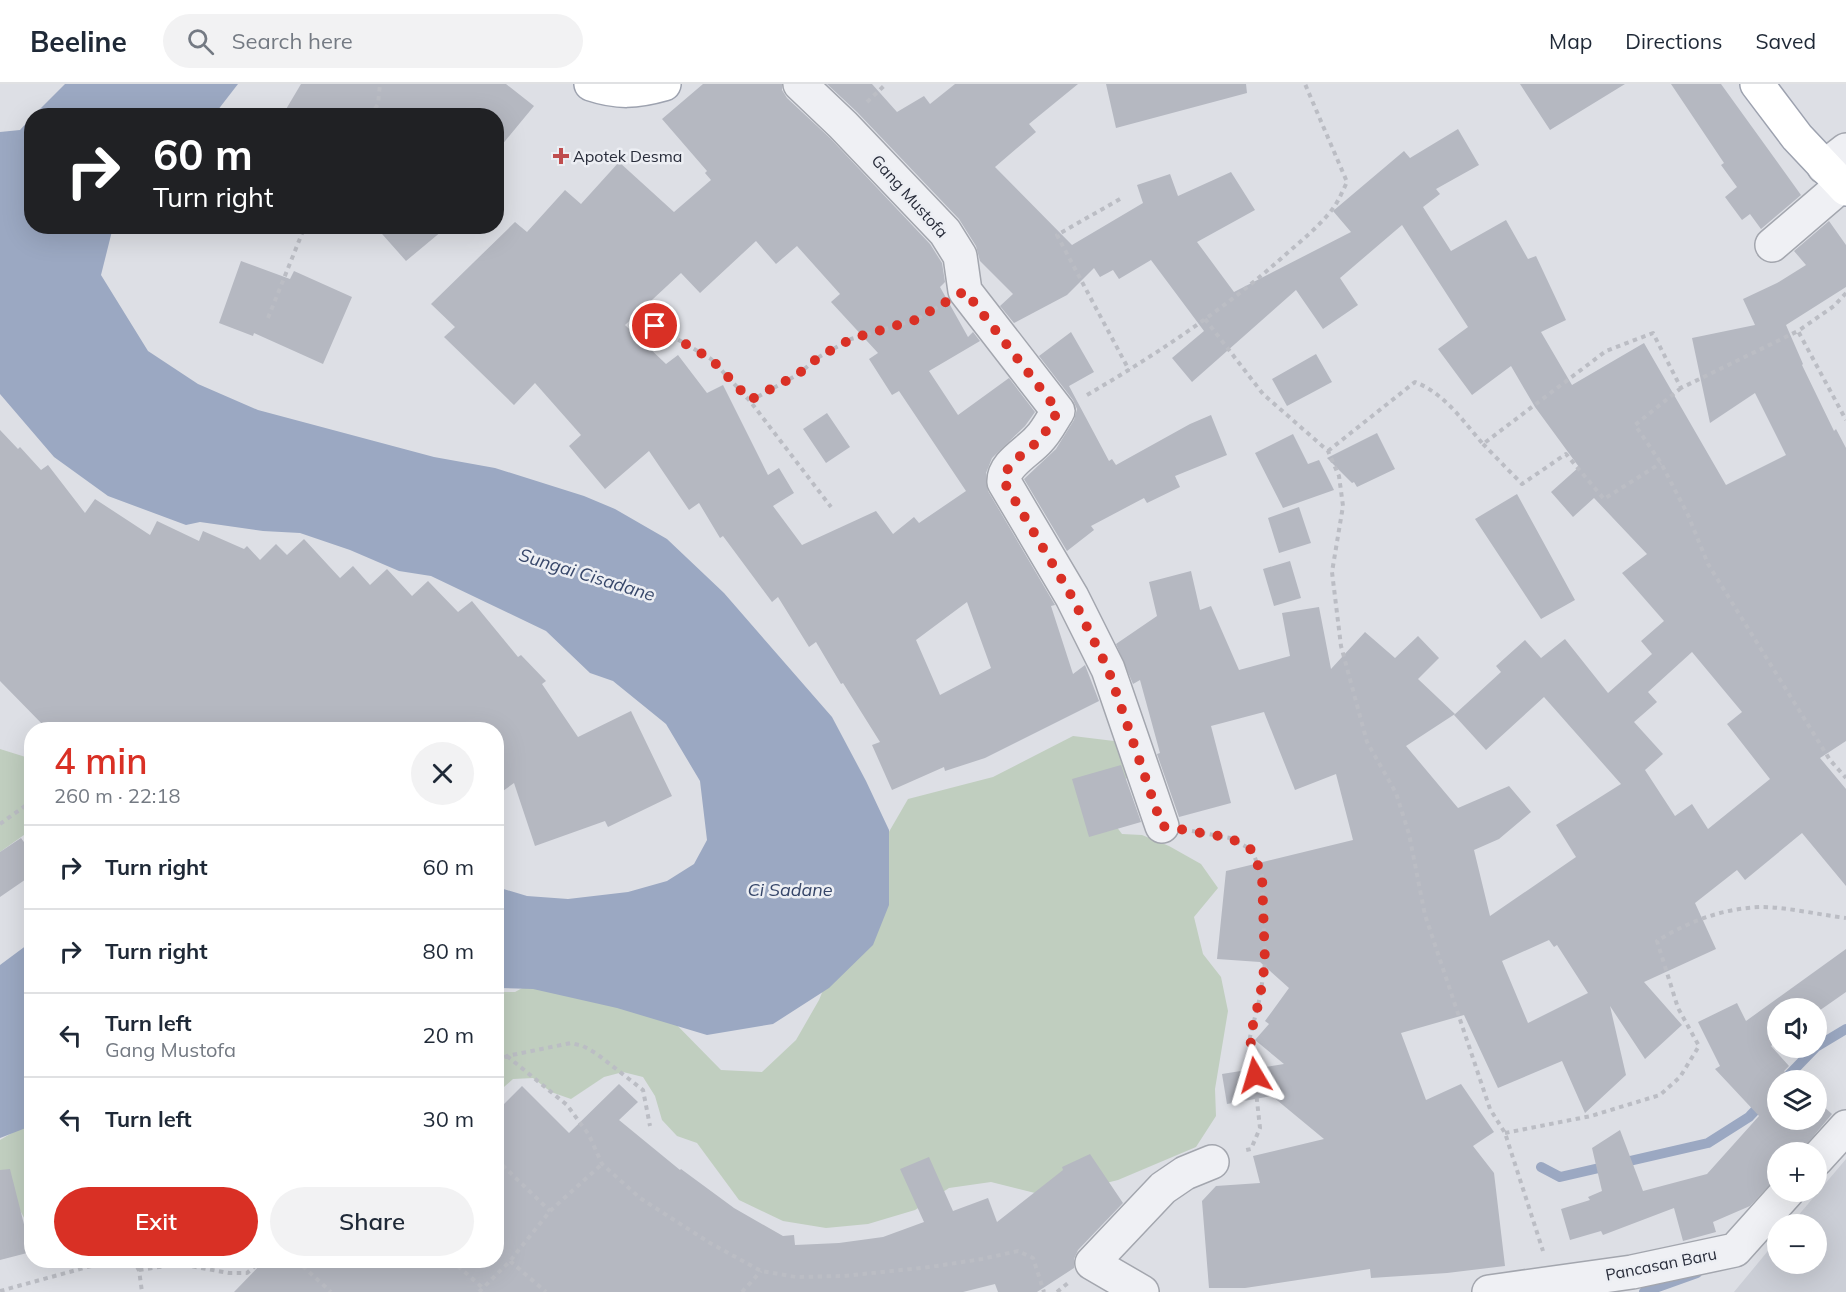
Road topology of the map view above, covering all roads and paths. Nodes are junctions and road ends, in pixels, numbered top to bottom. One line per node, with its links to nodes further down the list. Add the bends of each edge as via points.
1 (380, 84): 8 (path)
2 (591, 84): 3 (main road, via 630,92)
3 (663, 84)
4 (800, 84): 13 (street, Gang Mustofa, via 945,232 960,256)
5 (1314, 84): 7 (path)
6 (1757, 84): 9 (main road, via 1797,137)
7 (1306, 86): 16 (path, via 1347,182 1335,207 1306,237 1258,280)
8 (375, 108)
9 (1840, 173): 12 (street)
10 (1120, 199): 19 (path, via 1057,235)
11 (302, 234): 15 (path)
12 (1772, 245)
13 (965, 291): 21 (path, via 915,320 851,339); 22 (street, Gang Mustofa)
14 (1846, 293): 18 (path)
15 (268, 318)
16 (1205, 319): 19 (path); 25 (path, via 1263,394)
17 (655, 326): 21 (path, via 711,359)
18 (1798, 332): 20 (path); 23 (path)
19 (1129, 370): 22 (path)
20 (1681, 388): 24 (path, via 1653,333 1606,351); 26 (path, via 1635,425)
21 (750, 400): 27 (path)
22 (1058, 411): 31 (street, via 1037,442 1009,467 1004,482 1072,597 1108,669)
23 (1846, 420)
24 (1483, 444): 25 (path, via 1431,388 1415,382); 26 (path, via 1522,484 1566,454 1604,499)
25 (1328, 451): 37 (path, via 1339,476 1343,507 1332,572 1341,646 1351,685 1367,742 1396,794 1409,834 1425,915 1490,1109)
26 (1661, 463): 28 (path, via 1708,564 1830,760)
27 (831, 507)
28 (1846, 778)
29 (24, 807): 30 (path)
30 (0, 824)
31 (1162, 826): 39 (path, via 1230,838 1252,850 1262,876 1265,963 1250,1037 1260,1128 1251,1149)
32 (1846, 918): 37 (path, via 1763,907 1709,915 1675,929 1657,941 1678,1008 1699,1046 1680,1077 1660,1095 1633,1104)
33 (507, 1056): 34 (path); 35 (path, via 571,1043 583,1046 643,1090); 40 (path, via 567,1106 589,1135)
34 (504, 1057)
35 (650, 1126)
36 (1846, 1128): 38 (street)
37 (1505, 1133): 55 (path)
38 (1827, 1148)
39 (1212, 1162): 63 (street, via 1163,1188 1092,1263)
40 (602, 1164): 43 (path); 54 (path, via 673,1221)
41 (504, 1167): 43 (path)
42 (1778, 1202): 55 (street, Pancasan Baru, via 1735,1250)
43 (550, 1211): 44 (path)
44 (510, 1261): 45 (path); 60 (path)
45 (504, 1267)
46 (84, 1268): 57 (path)
47 (152, 1268): 53 (path)
48 (201, 1268): 49 (path, via 247,1273)
49 (253, 1268)
50 (305, 1268): 59 (path)
51 (459, 1268): 56 (path)
52 (503, 1268): 56 (path)
53 (139, 1270): 58 (path)
54 (761, 1270): 61 (path); 62 (path, via 796,1277 844,1276 1018,1251 1033,1258)
55 (1554, 1287): 64 (street, Pancasan Baru)
56 (481, 1290)
57 (0, 1291)
58 (142, 1292)
59 (331, 1292)
60 (546, 1292)
61 (742, 1292)
62 (1044, 1292)
63 (1142, 1292)
64 (1489, 1292)

